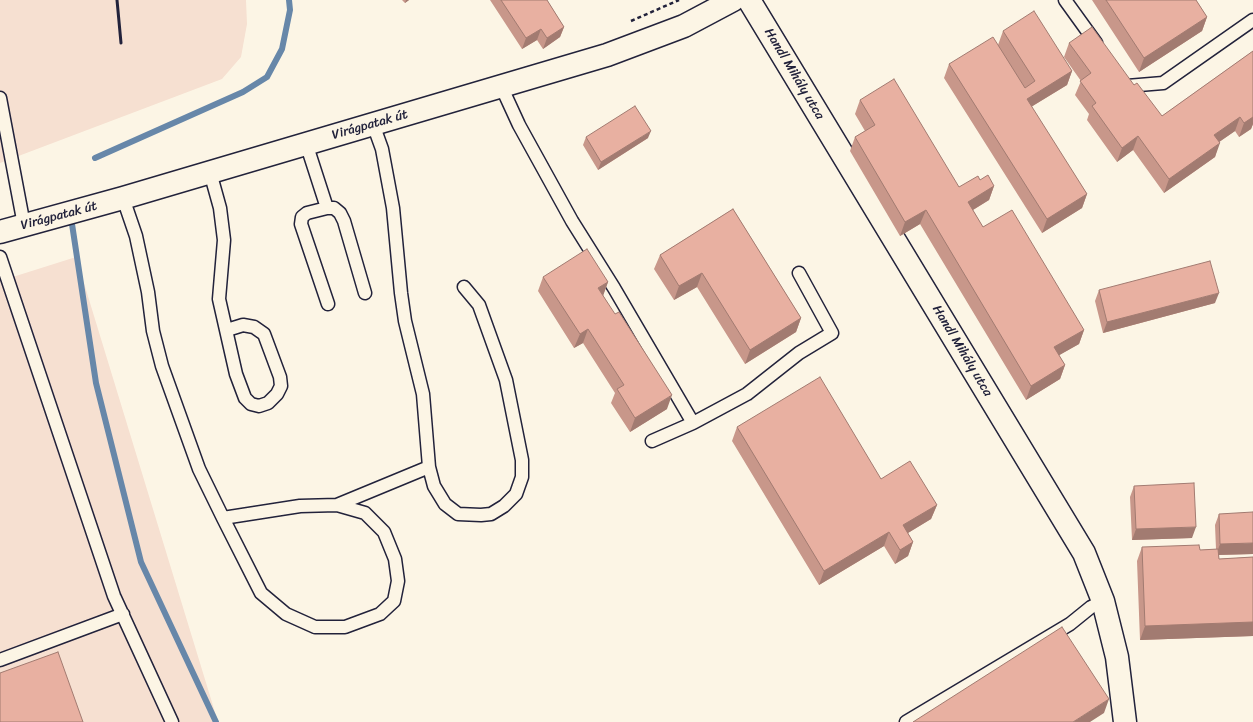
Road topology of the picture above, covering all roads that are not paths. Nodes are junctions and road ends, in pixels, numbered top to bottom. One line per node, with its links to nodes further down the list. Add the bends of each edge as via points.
1 (733, 0): 7 (street, Virágpatak út, via 684,26 607,55)
2 (749, 0): 27 (street, Handl Mihály utca, via 1084,553)
3 (1065, 0): 5 (lane)
4 (1253, 20): 6 (lane, via 1163,83 1127,86)
5 (1105, 55)
6 (1118, 74)
7 (502, 88): 9 (street, Virágpatak út); 22 (lane, via 519,125 572,221)
8 (0, 98): 14 (lane)
9 (373, 124): 10 (street, Virágpatak út); 24 (lane, via 382,149 393,208 400,293 423,394)
10 (306, 143): 11 (street, Virágpatak út); 13 (lane)
11 (210, 172): 12 (street, Virágpatak út); 21 (lane, via 220,208 224,240 219,300)
12 (123, 198): 14 (street, Virágpatak út); 26 (lane, via 136,236 162,366 199,469)
13 (327, 208): 19 (lane, via 334,208 342,217); 20 (lane, via 307,213 301,224)
14 (24, 225): 15 (street, Virágpatak út)
15 (0, 232)
16 (0, 258): 28 (lane, via 114,596)
17 (799, 273): 22 (lane, via 832,333 799,353 747,394)
18 (464, 287): 24 (lane, via 479,305 506,380 522,460 522,477 516,494 491,514 458,514 445,504 434,486)
19 (365, 293)
20 (328, 304)
21 (227, 330): 21 (lane, via 236,374 245,398 251,404 259,406 268,403 281,386 264,334 254,327 243,325)
22 (693, 423): 23 (lane)
23 (652, 441)
24 (429, 467): 25 (lane)
25 (337, 505): 26 (lane, via 300,506); 26 (lane, via 365,513 384,532 395,559 398,581 394,600 380,614 345,627 315,627 286,614 261,593)
26 (223, 518)
27 (1103, 601): 31 (lane, via 1070,624); 32 (street, Handl Mihály utca, via 1117,657)
28 (123, 614): 29 (lane); 30 (lane)
29 (0, 660)
30 (172, 722)
31 (906, 722)
32 (1125, 722)

